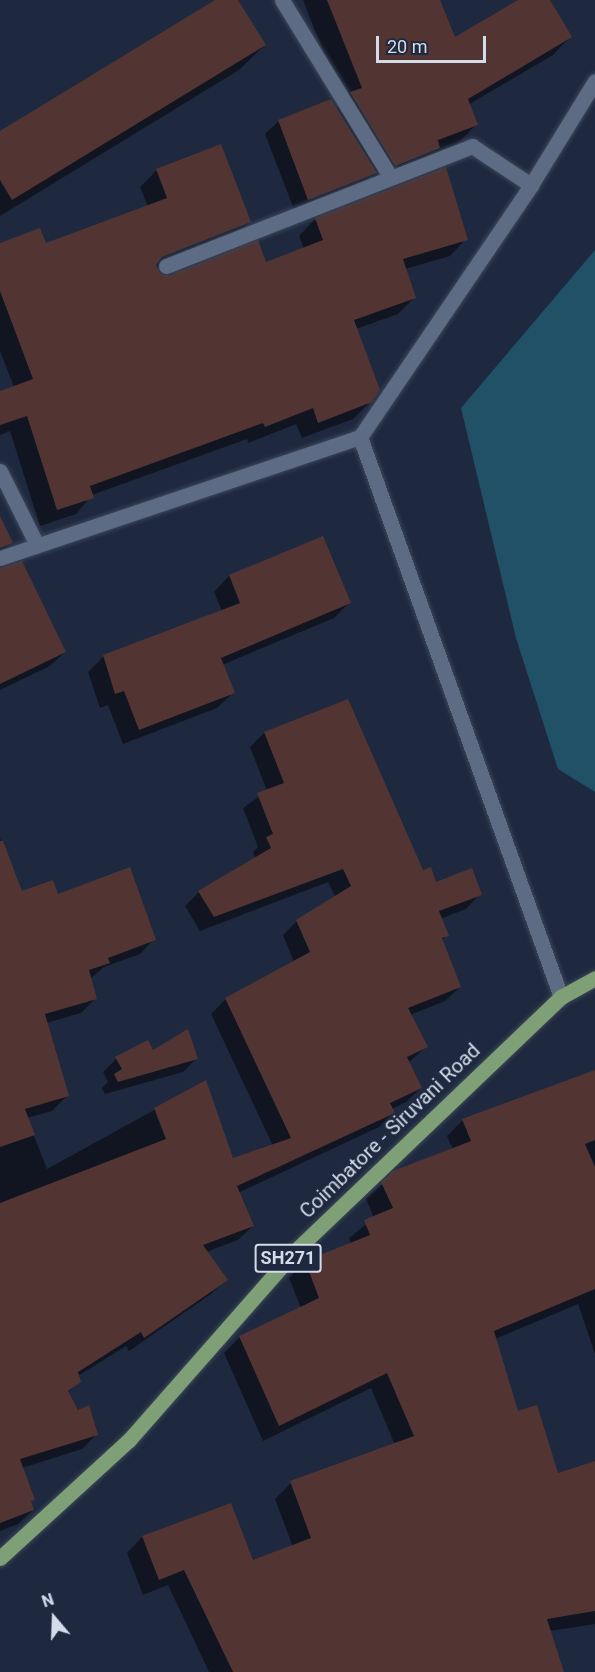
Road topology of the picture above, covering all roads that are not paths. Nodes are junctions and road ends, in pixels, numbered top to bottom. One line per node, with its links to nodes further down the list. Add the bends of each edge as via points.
1 (282, 0): 3 (street)
2 (595, 81): 4 (street)
3 (390, 176): 4 (street, via 472,146); 5 (street)
4 (531, 185): 6 (street)
5 (166, 266)
6 (360, 437): 8 (street); 11 (street)
7 (0, 471): 8 (street)
8 (36, 543): 9 (street)
9 (0, 558)
10 (595, 978): 11 (main road, Coimbatore - Siruvani Road / SH271)
11 (561, 997): 12 (main road, Coimbatore - Siruvani Road / SH271, via 293,1253 129,1440)
12 (0, 1558)

